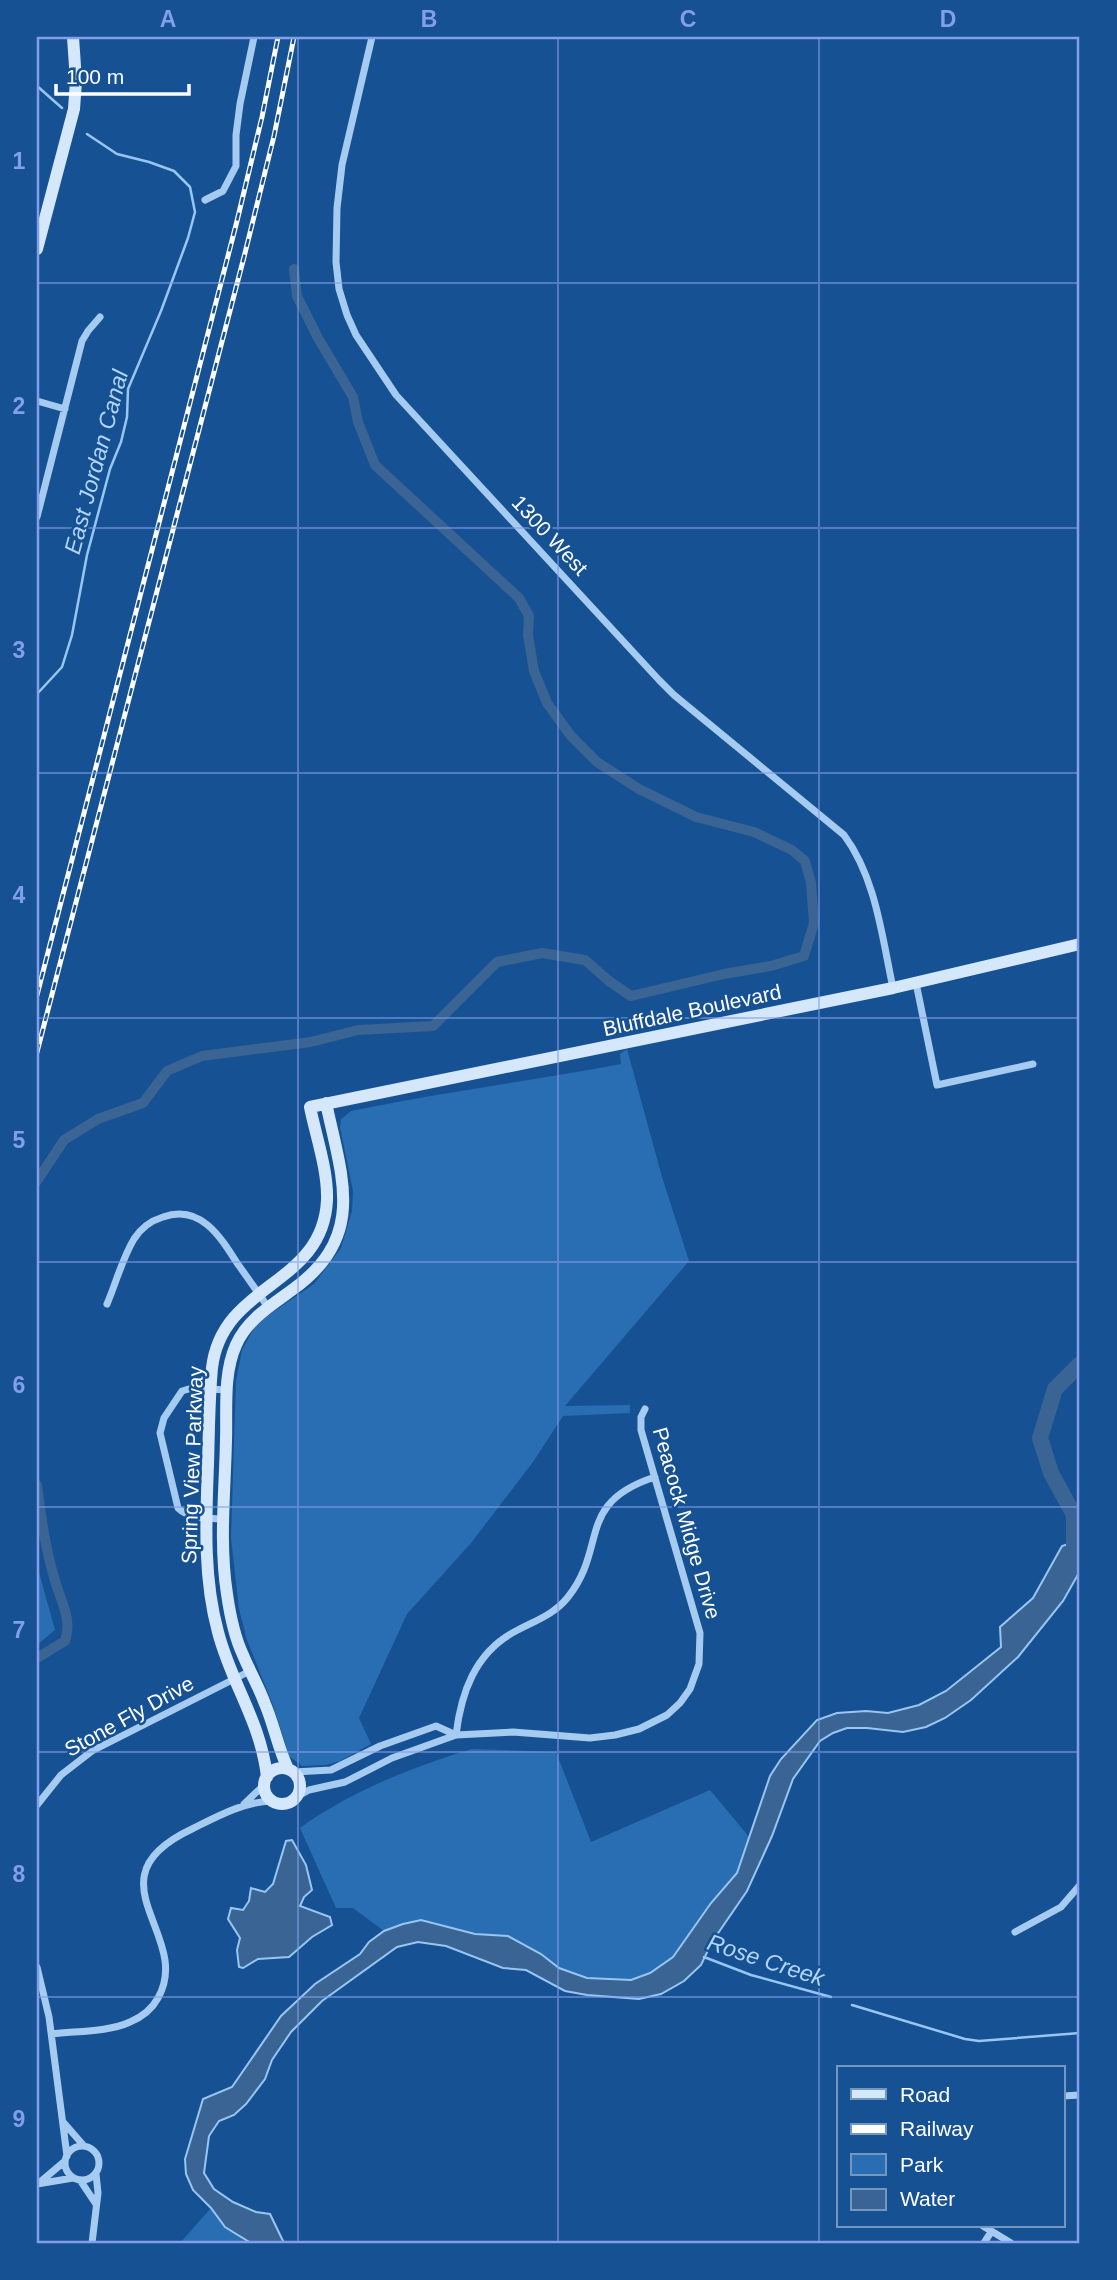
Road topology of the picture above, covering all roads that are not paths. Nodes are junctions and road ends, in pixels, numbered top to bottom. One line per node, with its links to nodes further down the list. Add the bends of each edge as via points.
1 (73, 37): 5 (street, via 74,109)
2 (254, 37): 4 (street, via 240,104 236,166 223,191)
3 (372, 37): 13 (street, 1300 West, via 342,165 335,234 339,289 356,335 396,394 659,680 844,835 869,885)
4 (205, 200)
5 (43, 203): 6 (street)
6 (37, 249)
7 (100, 317): 9 (street, via 82,341)
8 (37, 401): 9 (street)
9 (65, 408): 10 (street)
10 (37, 517)
11 (1080, 944): 12 (street, Bluffdale Boulevard)
12 (916, 983): 13 (street, Bluffdale Boulevard); 14 (street, via 937,1085)
13 (893, 988): 15 (street, Bluffdale Boulevard)
14 (1033, 1065)
15 (326, 1103): 16 (street, Bluffdale Boulevard); 19 (street, Spring View Parkway, via 343,1180 341,1223 322,1263)
16 (310, 1107): 17 (street, Spring View Parkway, via 326,1183 324,1220 305,1257)
17 (258, 1294): 18 (street, via 214,1230 198,1218 178,1214 159,1218 138,1233); 19 (street); 20 (street, Spring View Parkway, via 224,1331 215,1355)
18 (107, 1304)
19 (268, 1307): 21 (street, Spring View Parkway, via 251,1322 235,1347)
20 (211, 1389): 21 (street); 24 (street, Spring View Parkway); 24 (street, via 182,1391 160,1433 176,1504 187,1515)
21 (227, 1390): 25 (street, Spring View Parkway)
22 (645, 1409): 23 (street, Peacock Midge Drive, via 641,1430)
23 (655, 1477): 28 (street, via 629,1487 605,1508 583,1572 562,1604 507,1637 484,1657 464,1691); 28 (street, Peacock Midge Drive, via 700,1633 699,1664 685,1696 658,1721 615,1735)
24 (206, 1518): 25 (street); 27 (street, Spring View Parkway, via 212,1605)
25 (223, 1519): 26 (street, Spring View Parkway, via 230,1612)
26 (250, 1671): 27 (street, Stone Fly Drive); 29 (street, Spring View Parkway)
27 (235, 1679): 30 (street, Spring View Parkway, via 264,1755); 34 (street, Stone Fly Drive, via 81,1758 51,1784)
28 (456, 1735): 29 (street, Peacock Midge Drive, via 436,1726 331,1770); 31 (street, Peacock Midge Drive, via 392,1758 345,1782)
29 (291, 1770): 30 (street, via 276,1769); 31 (street, via 300,1781)
30 (266, 1781): 32 (street, via 266,1794); 33 (street)
31 (298, 1796): 32 (street, via 286,1804)
32 (272, 1801): 33 (street)
33 (244, 1804): 38 (street, via 171,1839 151,1860 145,1898 166,1964 154,2004 127,2024)
34 (37, 1805)
35 (1080, 1885): 36 (street, via 1061,1907)
36 (1015, 1932)
37 (37, 1967): 38 (street)
38 (52, 2034): 39 (street)
39 (64, 2123): 40 (street); 41 (street)
40 (84, 2147): 41 (street, via 74,2148); 42 (street, via 93,2150 98,2159)
41 (66, 2158): 43 (street, via 65,2168); 44 (street)
42 (96, 2174): 43 (street); 45 (street)
43 (76, 2179): 44 (street); 45 (street)
44 (38, 2184)
45 (96, 2204): 48 (street)
46 (986, 2228): 47 (street)
47 (991, 2232): 49 (street); 50 (street)
48 (92, 2243)
49 (984, 2243)
50 (1012, 2243)

